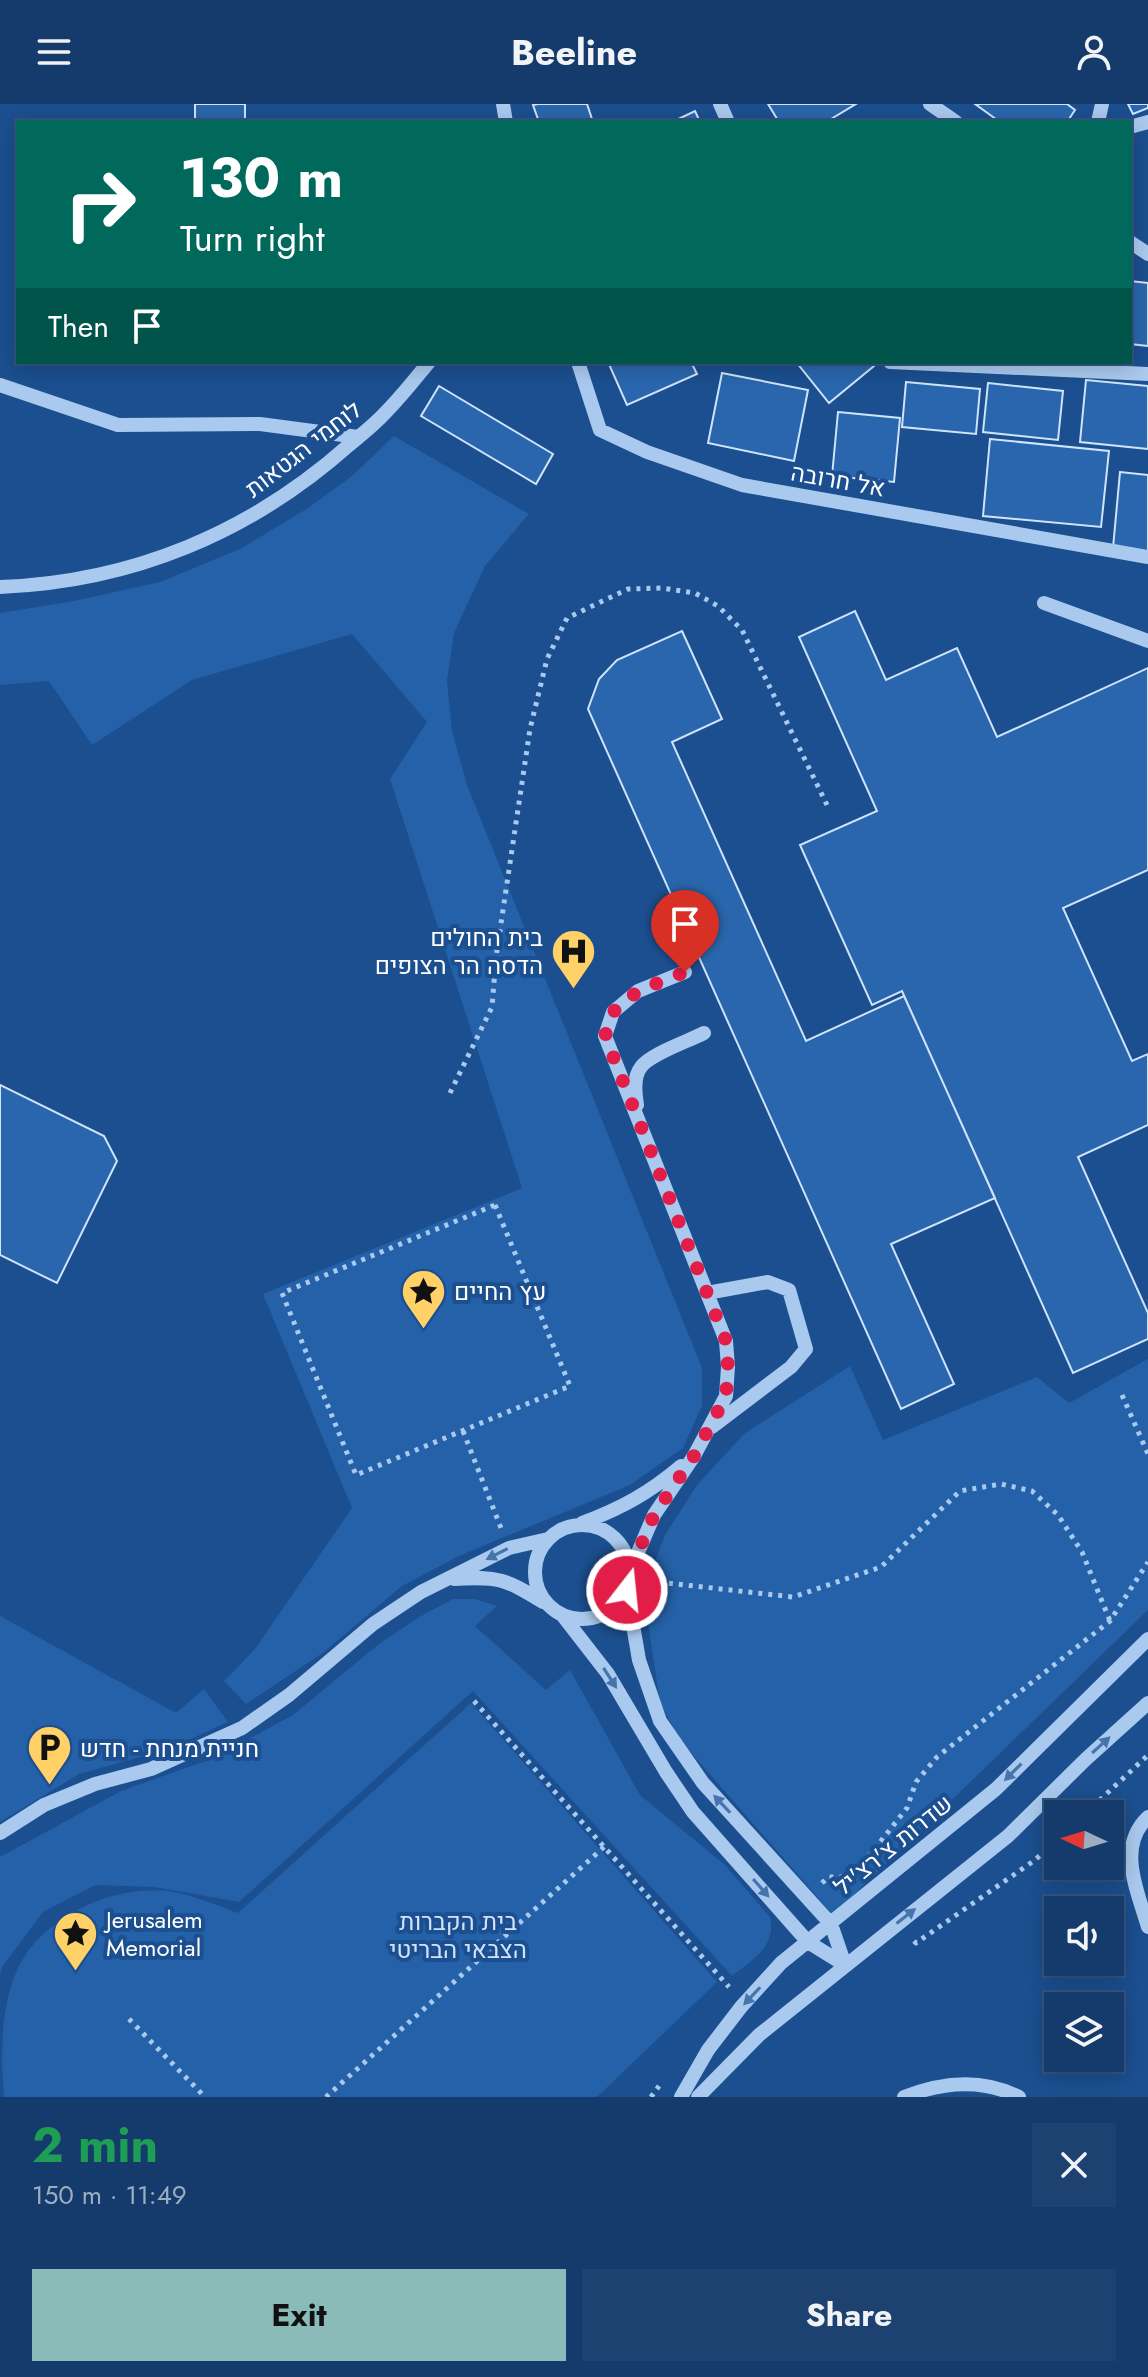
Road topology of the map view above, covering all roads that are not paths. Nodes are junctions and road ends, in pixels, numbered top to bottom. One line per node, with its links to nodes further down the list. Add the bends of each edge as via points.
1 (930, 104): 2 (street)
2 (953, 120)
3 (427, 364): 8 (street, לוחמי הגטאות)
4 (579, 364): 9 (street, אל חרובה, via 600,430 742,485)
5 (933, 364): 6 (street)
6 (1148, 374)
7 (0, 385): 8 (street, via 118,425 260,424)
8 (358, 437): 10 (street, לוחמי הגטאות, via 284,498 182,551 69,581)
9 (1148, 557)
10 (0, 587)
11 (1044, 603): 12 (street)
12 (1148, 641)
13 (685, 972): 15 (street, via 638,991 613,1012 605,1036)
14 (704, 1033): 15 (street, via 640,1067 634,1088)
15 (641, 1129): 16 (street)
16 (707, 1293): 17 (street, via 726,1341 728,1367 726,1396); 17 (street, via 768,1282 789,1290 806,1349 791,1367)
17 (708, 1429): 18 (street)
18 (694, 1456): 19 (street, via 651,1491); 22 (street, via 654,1515)
19 (577, 1525): 20 (street); 22 (street, via 593,1525 619,1542 627,1555)
20 (548, 1539): 21 (street, one-way to 21, via 509,1548); 23 (street, via 535,1565 539,1593)
21 (450, 1580): 23 (street, via 509,1581); 28 (street, via 373,1624 242,1728 151,1769 44,1805)
22 (629, 1580): 24 (street, via 619,1603 607,1613 593,1619); 29 (street, one-way to 22, via 703,1783 660,1721 639,1660)
23 (548, 1605): 24 (street)
24 (563, 1616): 31 (street, one-way to 31, via 608,1674 693,1812)
25 (1148, 1639): 29 (street, שדרות צ'רצ'יל, one-way to 29, via 996,1789)
26 (1148, 1703): 32 (street, one-way to 26, via 1008,1836)
27 (1148, 1817): 30 (street, via 1139,1825 1129,1860)
28 (0, 1833)
29 (831, 1924): 31 (street, שדרות צ'רצ'יל); 32 (street)
30 (1148, 1927)
31 (808, 1942): 32 (street); 33 (street, שדרות צ'רצ'יל, one-way to 33, via 741,2007)
32 (845, 1965): 34 (street, via 759,2035)
33 (681, 2097)
34 (698, 2097)
35 (904, 2097): 36 (street, via 963,2083)
36 (1019, 2097)

